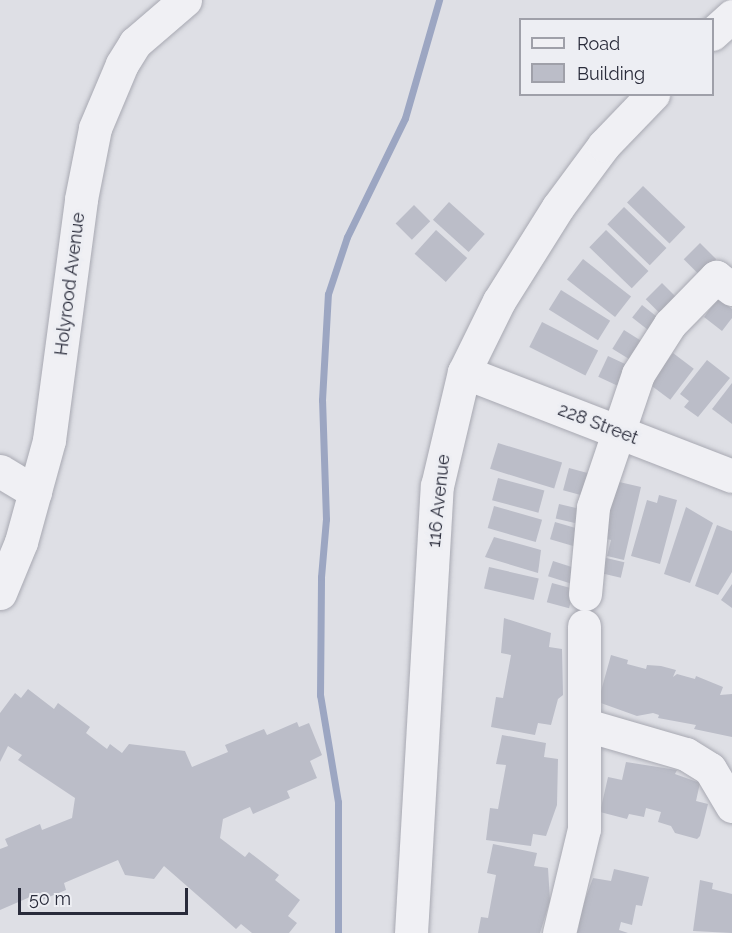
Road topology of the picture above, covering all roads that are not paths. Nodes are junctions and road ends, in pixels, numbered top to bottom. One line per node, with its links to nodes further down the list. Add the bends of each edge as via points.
1 (185, 0): 10 (street, Holyrood Avenue, via 135,43 95,128 81,199 53,419)
2 (732, 16): 3 (street)
3 (714, 32)
4 (651, 96): 6 (street, 116 Avenue, via 604,145 540,233 494,309)
5 (732, 289): 7 (street, via 716,277 670,324 638,374)
6 (465, 372): 7 (street, 228 Street); 14 (street, 116 Avenue, via 437,486)
7 (616, 431): 9 (street, 228 Street); 12 (street, via 593,507 585,610)
8 (0, 471): 10 (street)
9 (732, 476)
10 (35, 492): 11 (street, Holyrood Avenue, via 14,562)
11 (0, 593)
12 (586, 725): 13 (street, via 687,754 710,769); 15 (street, via 584,829)
13 (732, 806)
14 (411, 933)
15 (559, 933)

